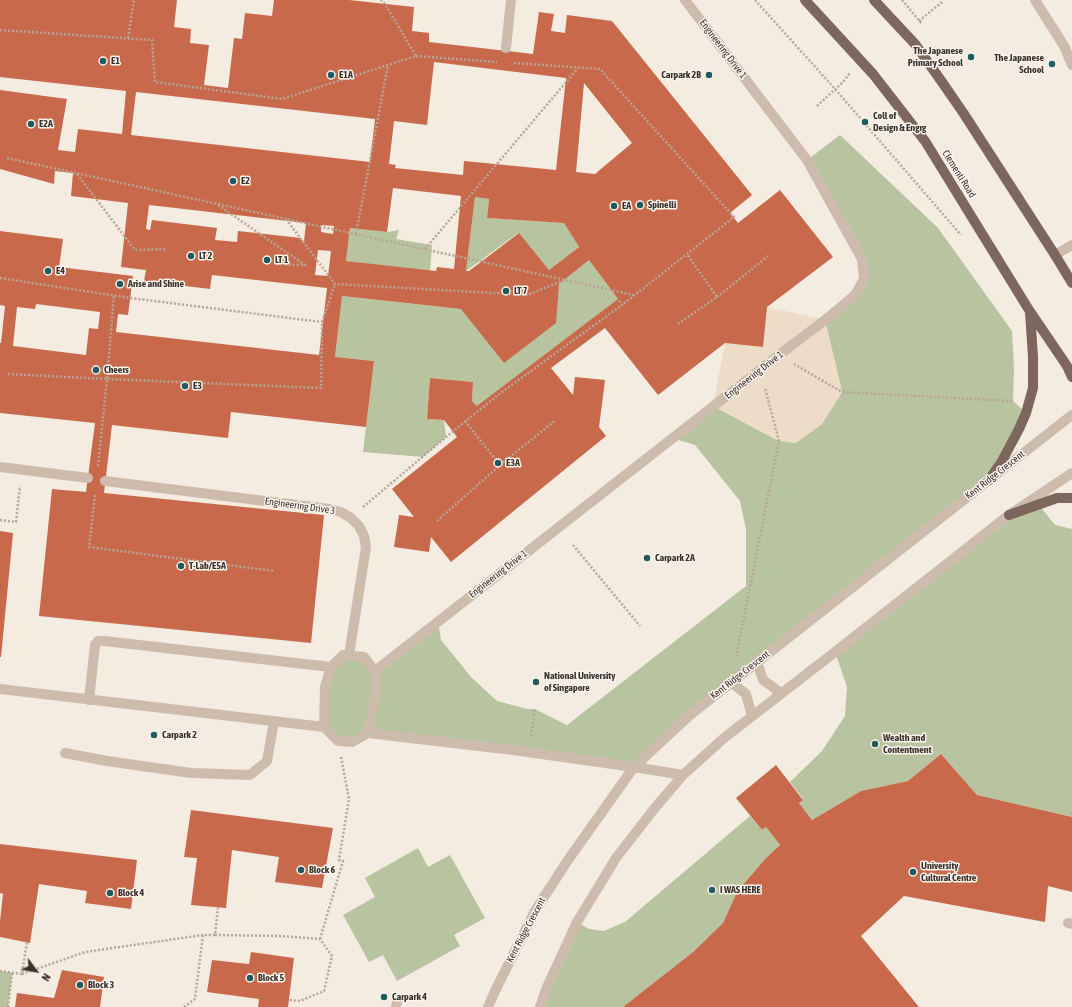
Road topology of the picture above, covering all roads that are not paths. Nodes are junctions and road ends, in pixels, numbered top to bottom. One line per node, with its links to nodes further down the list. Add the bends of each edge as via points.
1 (511, 0): 6 (street)
2 (685, 0): 24 (street, Engineering Drive 1, via 807,160 862,259 864,279 855,296)
3 (805, 0): 11 (main road, Clementi Road, via 873,74 925,141)
4 (874, 0): 9 (main road, via 915,44 964,114)
5 (1035, 0): 7 (street, via 1064,46)
6 (506, 48)
7 (1072, 65)
8 (1072, 245): 9 (street)
9 (1055, 255): 10 (main road)
10 (1072, 283)
11 (1030, 310): 12 (main road, Clementi Road); 17 (main road, via 1033,388 1019,429)
12 (1072, 376)
13 (1072, 415): 17 (street, Kent Ridge Crescent)
14 (0, 468): 16 (street)
15 (1072, 473): 20 (street)
16 (88, 478)
17 (989, 480): 22 (street, Kent Ridge Crescent)
18 (105, 481): 21 (street, Engineering Drive 3, via 329,509 350,518 364,536 366,548)
19 (1072, 498): 20 (main road, via 1057,498)
20 (1009, 515): 27 (street)
21 (349, 655): 23 (street, via 344,655); 24 (street, via 364,657)
22 (757, 662): 25 (street, Kent Ridge Crescent); 27 (street, via 763,680)
23 (331, 667): 28 (street, via 98,641 95,645); 31 (street, via 326,687)
24 (375, 671): 32 (street, via 375,697)
25 (731, 682): 29 (street, via 746,694); 34 (street, Kent Ridge Crescent, via 690,715)
26 (0, 689): 28 (street)
27 (781, 694): 29 (street)
28 (89, 700): 30 (street)
29 (752, 716): 35 (street)
30 (274, 721): 31 (street); 33 (street, via 266,761 250,775 191,773 107,762)
31 (324, 727): 32 (street, via 338,741 352,742)
32 (368, 733): 34 (street)
33 (65, 753)
34 (634, 767): 35 (street); 36 (street, Kent Ridge Crescent, via 535,911)
35 (684, 775): 37 (street, via 616,858 577,922)
36 (488, 1007)
37 (540, 1007)

